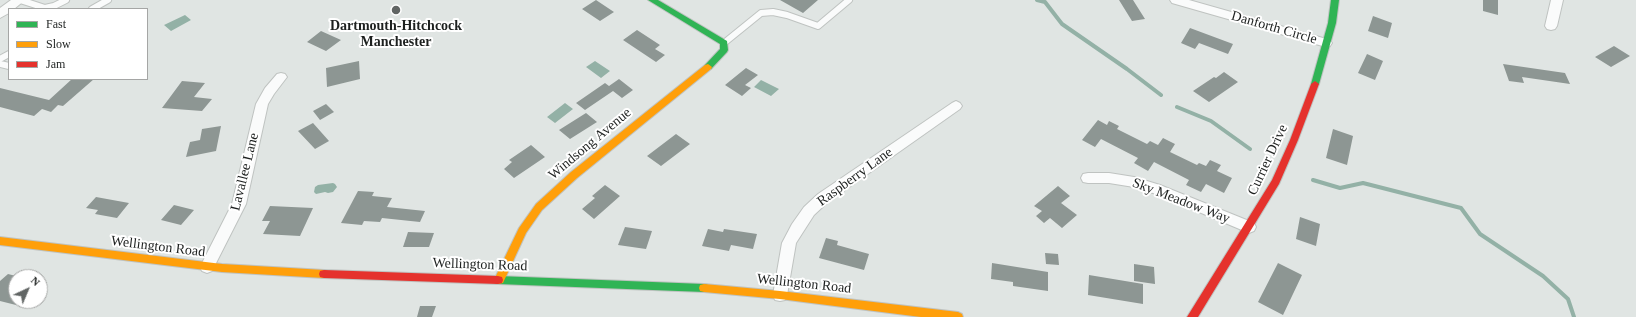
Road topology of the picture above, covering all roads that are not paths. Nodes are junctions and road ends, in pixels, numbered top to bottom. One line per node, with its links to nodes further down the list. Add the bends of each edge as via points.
1 (19, 0): 2 (lane, via 45,8); 10 (street)
2 (66, 0)
3 (108, 0): 11 (lane)
4 (652, 0): 9 (street)
5 (849, 0): 14 (lane, via 818,26 787,15 761,13)
6 (1176, 0): 13 (street, Danforth Circle)
7 (1335, 0): 13 (street, Currier Drive)
8 (1557, 0): 12 (street)
9 (664, 2): 14 (street)
10 (8, 8)
11 (94, 8)
12 (1551, 26)
13 (1326, 43): 18 (street, Currier Drive, via 1316,82 1294,140 1276,181)
14 (724, 47): 21 (street, Windsong Avenue, via 716,60 574,175 539,207 522,231)
15 (281, 77): 20 (street, Lavallee Lane, via 262,104 239,204)
16 (956, 106): 22 (street, Raspberry Lane, via 823,198 809,211 789,243)
17 (1088, 178): 18 (street, Sky Meadow Way, via 1134,182 1160,190)
18 (1249, 227): 24 (street, Currier Drive)
19 (0, 241): 20 (street, Wellington Road)
20 (207, 267): 21 (street, Wellington Road)
21 (500, 280): 22 (street, Wellington Road, via 659,286)
22 (780, 295): 23 (street, Wellington Road)
23 (958, 317)
24 (1192, 317)

